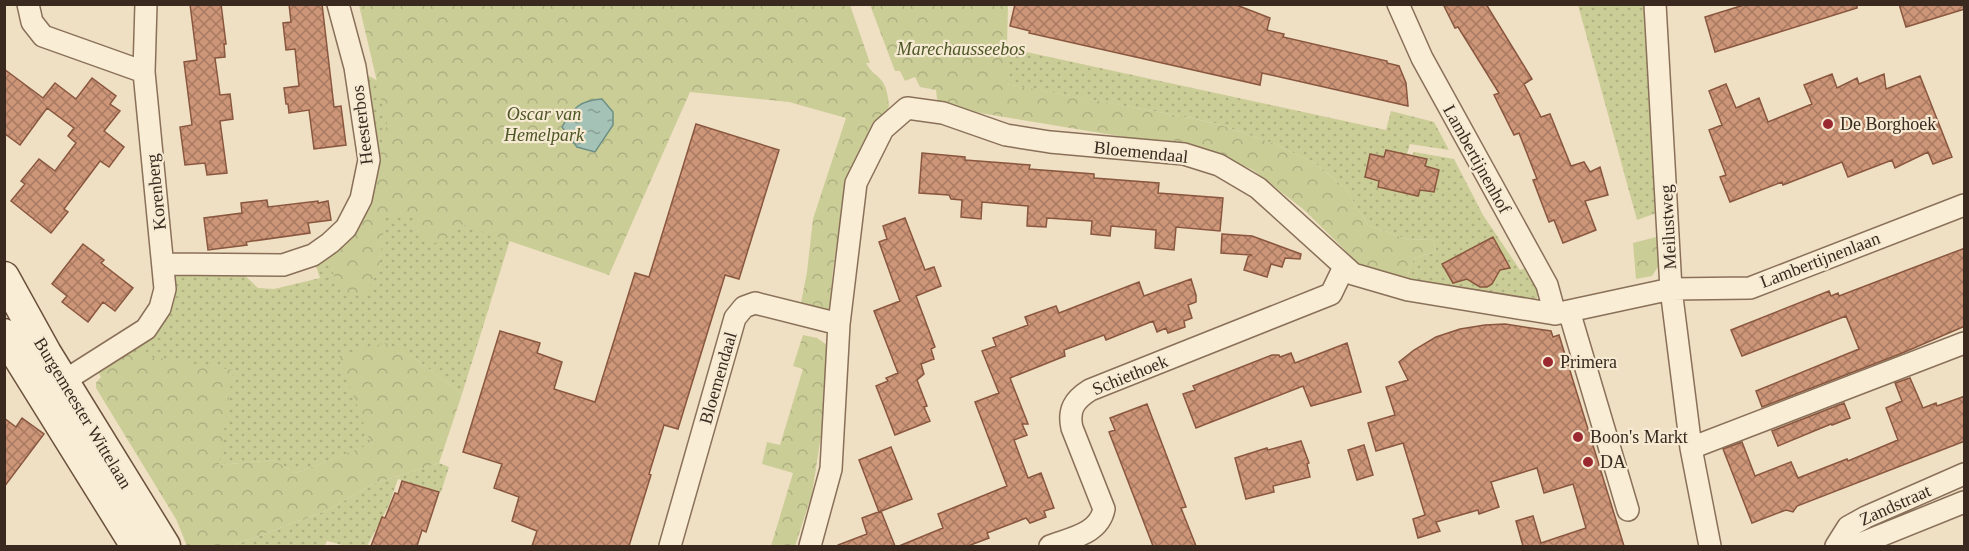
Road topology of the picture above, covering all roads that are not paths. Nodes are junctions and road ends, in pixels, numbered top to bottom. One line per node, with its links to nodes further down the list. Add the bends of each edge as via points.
1 (28, 4): 6 (street, via 32,22 43,36)
2 (146, 4): 6 (street, Korenberg)
3 (338, 4): 8 (street, Heesterbos, via 355,67 369,160 362,199 346,228 313,255 283,265)
4 (1398, 4): 12 (street, Lambertijnenhof, via 1422,58)
5 (1655, 4): 11 (street, Meilustweg)
6 (144, 72): 8 (street, Korenberg)
7 (1965, 205): 11 (street, Lambertijnenlaan, via 1750,288)
8 (163, 264): 16 (street, Korenberg, via 165,289 160,308 146,329)
9 (1344, 267): 12 (street, Bloemendaal, via 1353,274 1408,290); 13 (street, Bloemendaal, via 1258,188 1219,165 1184,154 1006,135 943,113 907,108 883,129 856,183); 25 (street, Schiethoek, via 1331,294 1078,397 1070,417 1072,428 1104,509 1101,520 1089,531)
10 (4, 277): 16 (street, Burgemeester Wittelaan)
11 (1671, 289): 12 (street, Bloemendaal); 17 (street, Meilustweg)
12 (1562, 312): 20 (street)
13 (839, 324): 23 (street, Bloemendaal, via 755,303 744,307 735,318); 24 (street, Bloemendaal, via 831,469)
14 (4, 334): 16 (street, Burgemeester Wittelaan)
15 (1965, 343): 17 (street)
16 (53, 388): 21 (street, Burgemeester Wittelaan); 22 (street, Burgemeester Wittelaan)
17 (1691, 448): 26 (street, Meilustweg)
18 (1965, 474): 27 (street, Zandstraat, via 1848,527)
19 (1965, 502): 28 (street, Zandstraat)
20 (1629, 510)
21 (136, 546)
22 (165, 546)
23 (670, 546)
24 (810, 546)
25 (1050, 546)
26 (1710, 546)
27 (1836, 546)
28 (1855, 546)

